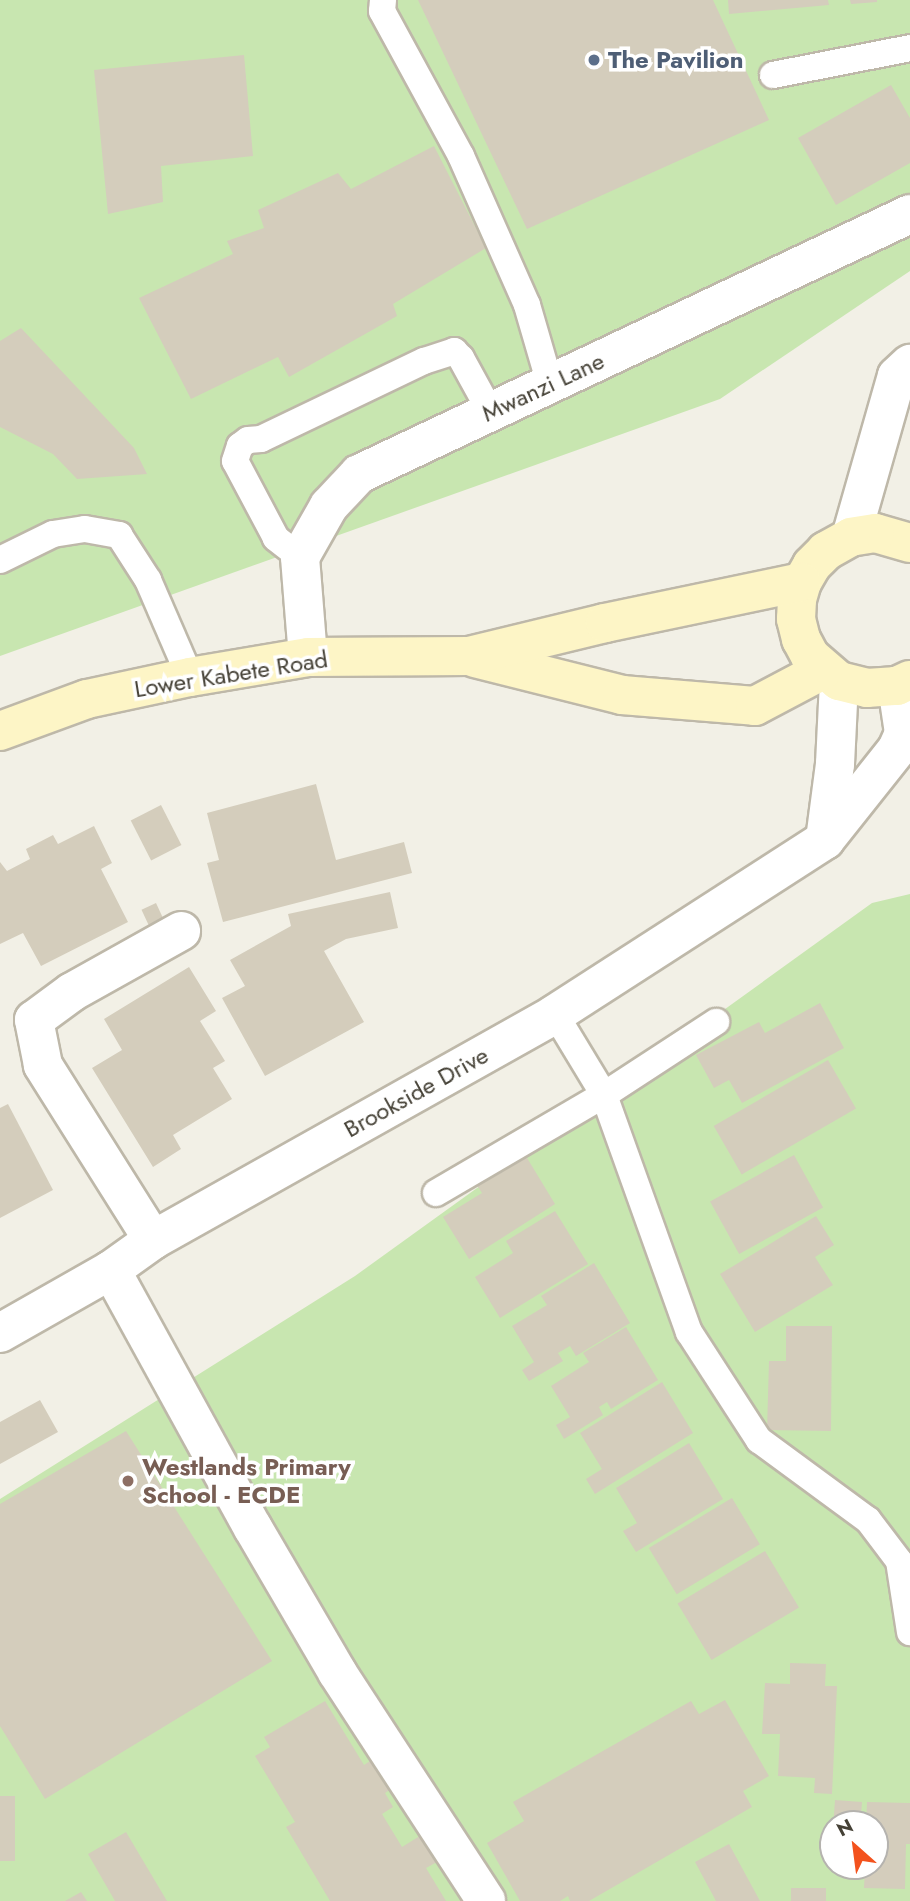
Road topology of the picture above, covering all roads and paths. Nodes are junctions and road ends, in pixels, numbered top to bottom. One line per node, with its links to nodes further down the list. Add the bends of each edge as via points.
1 (383, 0): 6 (lane, via 382,11 461,156 522,293)
2 (910, 48): 3 (lane)
3 (773, 75)
4 (910, 214): 6 (street, Mwanzi Lane)
5 (904, 370): 8 (street); 9 (street)
6 (551, 384): 7 (street, Mwanzi Lane)
7 (491, 411): 11 (street, Mwanzi Lane, via 359,474 329,506); 11 (lane, via 454,351 240,446 235,461 276,538)
8 (910, 432)
9 (851, 537): 10 (main road, via 874,533); 13 (main road, via 826,551)
10 (910, 543)
11 (300, 557): 15 (street)
12 (0, 560): 17 (lane, via 52,534 85,529 119,535 148,580)
13 (803, 582): 14 (main road, Lower Kabete Road); 16 (main road, via 797,600 801,639 810,656)
14 (469, 656): 15 (main road, Lower Kabete Road); 16 (main road, Lower Kabete Road, via 622,695 755,706)
15 (308, 657): 17 (main road, Lower Kabete Road)
16 (831, 675): 18 (main road, via 867,688); 20 (street, via 835,764)
17 (190, 677): 19 (main road, Lower Kabete Road, via 87,699)
18 (907, 682): 20 (street, Brookside Drive, via 904,733 897,749)
19 (0, 731)
20 (825, 841): 22 (street, Brookside Drive)
21 (181, 931): 26 (street, via 72,992 34,1020 44,1065)
22 (555, 1014): 24 (lane); 26 (street, Brookside Drive)
23 (716, 1022): 24 (lane)
24 (604, 1095): 25 (lane); 29 (lane, via 689,1332 759,1440 868,1520 899,1561)
25 (436, 1193)
26 (153, 1240): 27 (street, Brookside Drive)
27 (111, 1270): 28 (street, Brookside Drive); 30 (street, via 337,1672)
28 (0, 1333)
29 (910, 1632)
30 (486, 1901)

